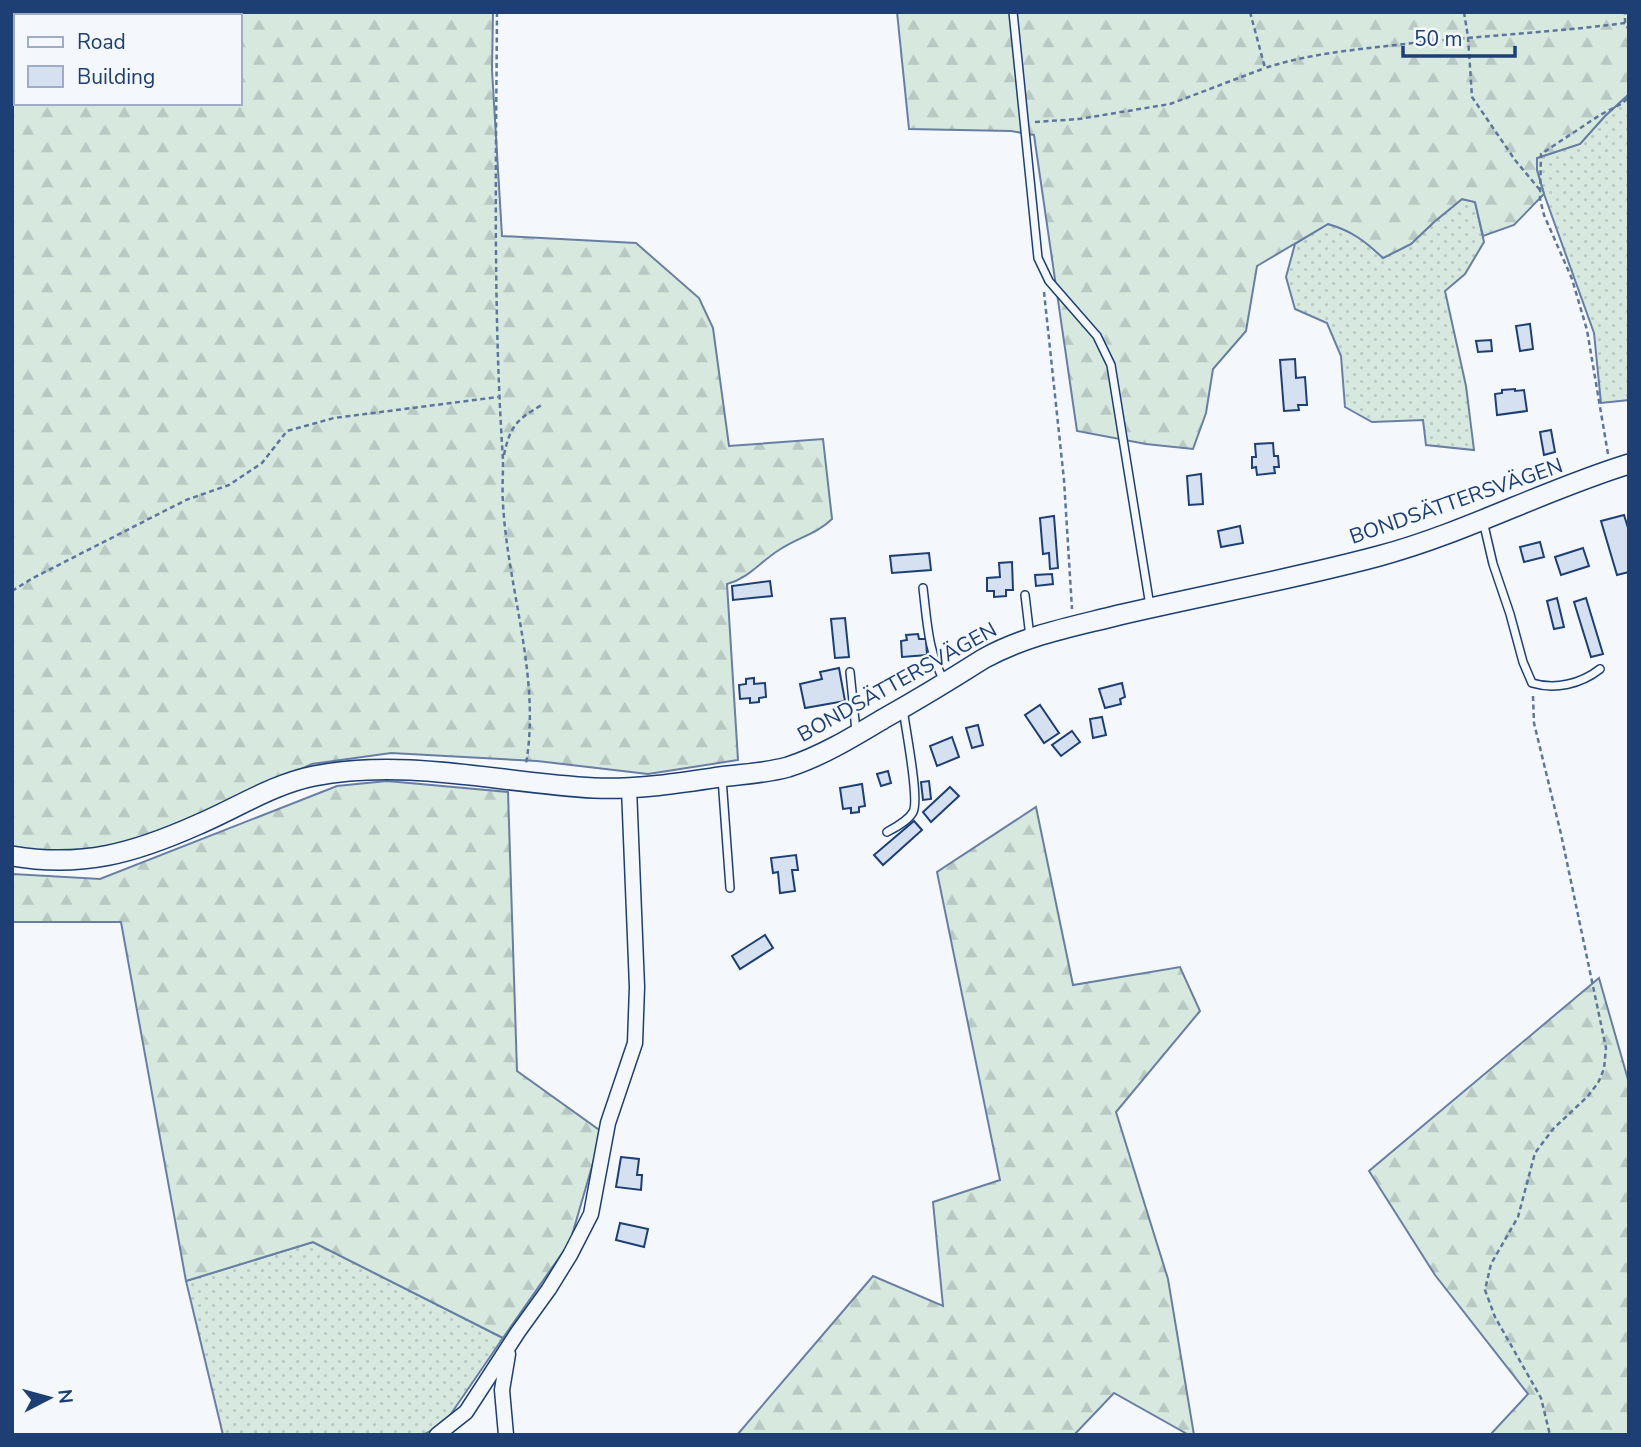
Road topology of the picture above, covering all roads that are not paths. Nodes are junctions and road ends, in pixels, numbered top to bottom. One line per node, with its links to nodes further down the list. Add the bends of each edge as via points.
1 (1013, 12): 6 (lane, via 1038,258 1041,268 1097,336 1111,365)
2 (1629, 464): 3 (street, BONDSÄTTERSVÄGEN)
3 (1483, 520): 6 (street, BONDSÄTTERSVÄGEN, via 1380,556); 8 (lane, via 1532,683 1545,687 1565,684 1587,679)
4 (923, 588): 10 (lane, via 931,644)
5 (1025, 595): 7 (lane)
6 (1150, 607): 7 (street, BONDSÄTTERSVÄGEN)
7 (1030, 638): 10 (street, BONDSÄTTERSVÄGEN, via 1004,647)
8 (1600, 669)
9 (849, 672): 12 (lane)
10 (945, 683): 11 (street, BONDSÄTTERSVÄGEN)
11 (903, 708): 12 (street, BONDSÄTTERSVÄGEN); 15 (lane, via 914,811)
12 (856, 735): 13 (street, BONDSÄTTERSVÄGEN, via 787,767)
13 (722, 777): 14 (street, BONDSÄTTERSVÄGEN); 17 (lane)
14 (629, 788): 16 (street, BONDSÄTTERSVÄGEN, via 420,771 340,772 311,777 186,830 100,858 68,861); 18 (street, via 635,1043 608,1123 591,1214 570,1255)
15 (887, 832)
16 (12, 856)
17 (730, 888)
18 (510, 1346): 19 (street, via 466,1412); 20 (street, via 502,1390)
19 (437, 1435)
20 (506, 1435)

